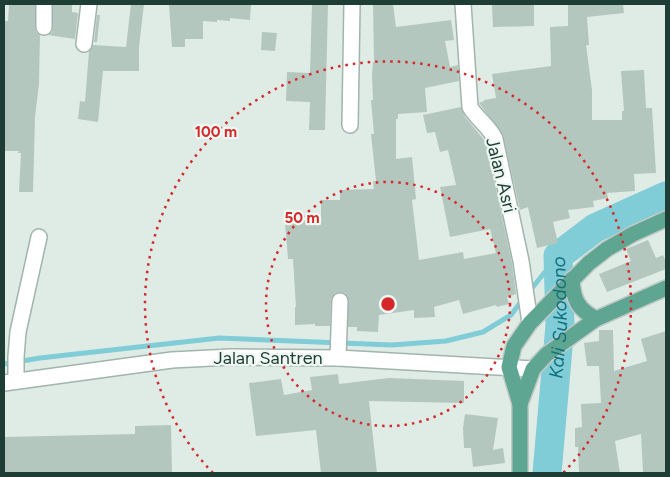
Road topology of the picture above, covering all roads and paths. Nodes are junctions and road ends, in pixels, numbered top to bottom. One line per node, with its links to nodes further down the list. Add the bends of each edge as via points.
1 (44, 4): 5 (street)
2 (89, 4): 6 (street)
3 (352, 4): 7 (street)
4 (463, 4): 13 (street, Jalan Asri, via 470,106 495,139 526,297)
5 (44, 28)
6 (84, 44)
7 (350, 125)
8 (666, 219): 10 (main road, via 606,249)
9 (38, 238): 18 (street, via 18,332)
10 (567, 284): 13 (main road); 14 (main road)
11 (666, 288): 14 (main road)
12 (340, 301): 15 (street)
13 (534, 319): 16 (main road, via 514,346)
14 (592, 322): 17 (main road, via 547,354)
15 (338, 348): 16 (street, Jalan Santren); 18 (street, Jalan Santren, via 172,360)
16 (509, 368): 17 (street, Jalan Santren); 19 (main road)
17 (533, 369): 19 (main road)
18 (12, 379)
19 (520, 404): 20 (main road)
20 (520, 473)

